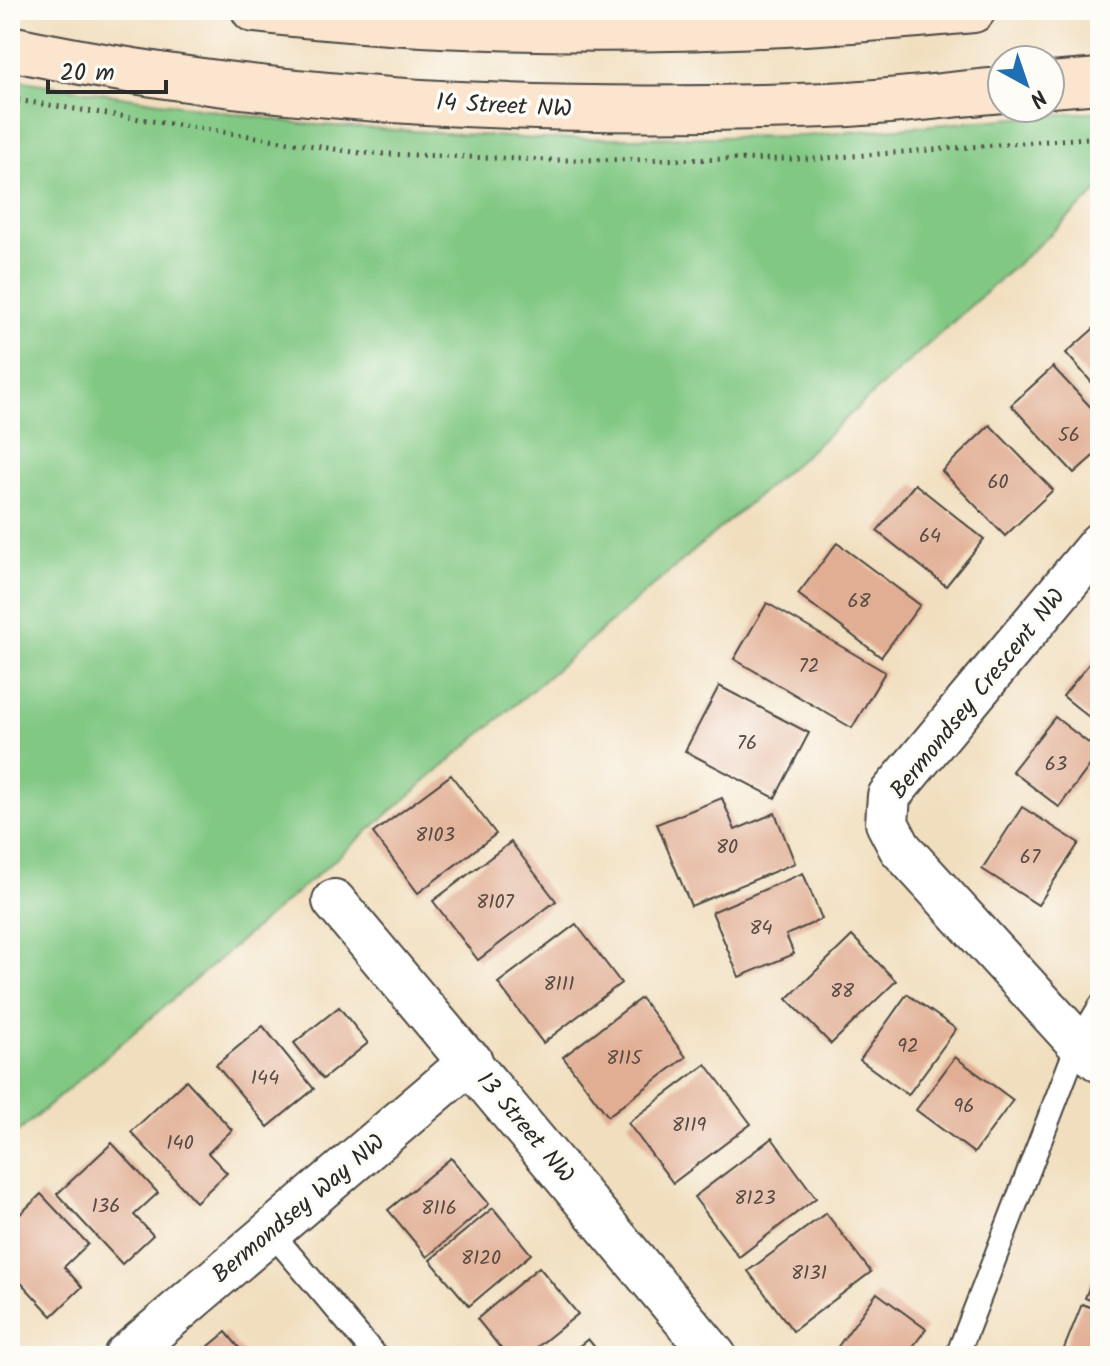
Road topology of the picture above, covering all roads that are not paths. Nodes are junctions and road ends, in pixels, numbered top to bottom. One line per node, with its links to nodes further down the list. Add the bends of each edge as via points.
1 (254, 10): 2 (main road, via 538,27 819,25)
2 (973, 10)
3 (10, 48): 6 (main road, 14 Street NW, via 116,71 321,94 601,110 831,105)
4 (1100, 81): 5 (main road)
5 (1066, 84)
6 (986, 91)
7 (1100, 543): 10 (street, Bermondsey Crescent NW, via 889,796 887,823 900,848)
8 (334, 901): 11 (street, 13 Street NW)
9 (1100, 1006): 10 (lane)
10 (1089, 1052): 16 (lane)
11 (471, 1061): 12 (street, Bermondsey Way NW); 15 (street, 13 Street NW)
12 (270, 1231): 13 (street, Bermondsey Way NW); 14 (lane)
13 (125, 1356)
14 (376, 1356)
15 (715, 1356)
16 (957, 1356)

